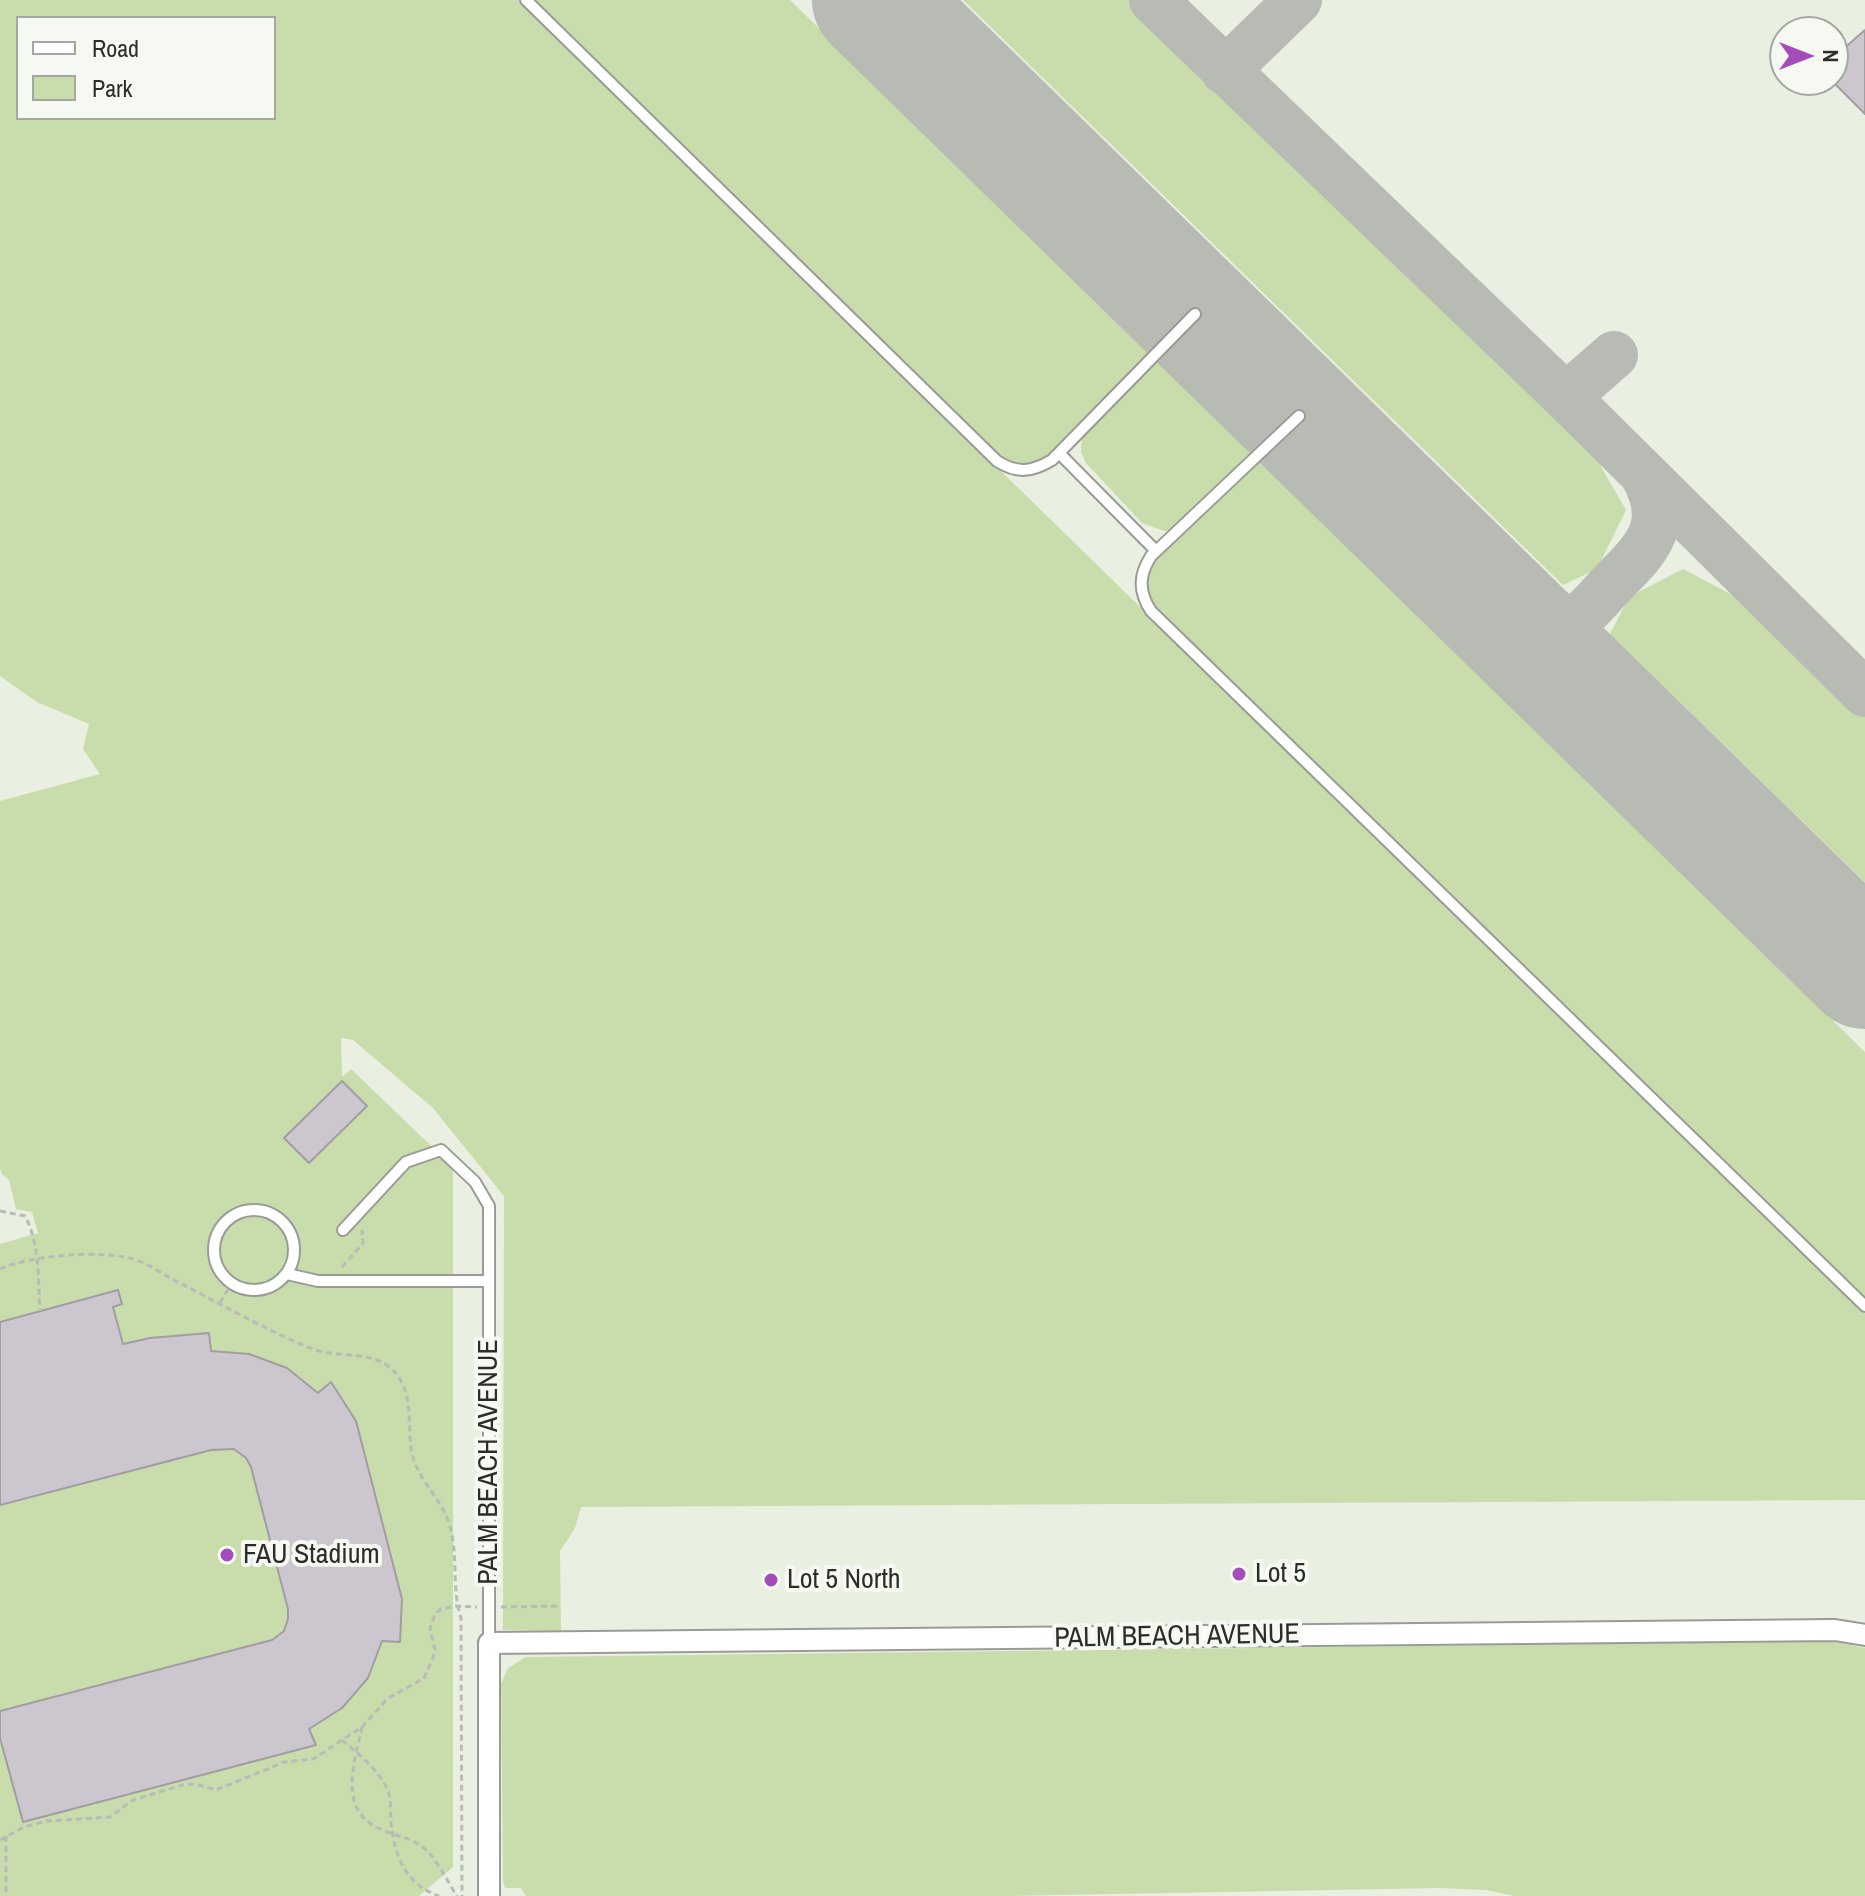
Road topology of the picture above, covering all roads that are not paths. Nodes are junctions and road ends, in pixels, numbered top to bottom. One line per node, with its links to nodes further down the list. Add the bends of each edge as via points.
1 (526, 0): 4 (lane, via 997,461 1026,471)
2 (1195, 314): 4 (lane)
3 (1299, 416): 5 (lane)
4 (1059, 453): 5 (lane)
5 (1156, 551): 9 (lane, via 1141,582 1151,611)
6 (343, 1230): 8 (lane, PALM BEACH AVENUE, via 406,1162 441,1150 475,1182 489,1206)
7 (287, 1274): 7 (lane, via 294,1243 276,1216 261,1210 229,1218 214,1245 221,1274 231,1284 260,1291); 8 (lane, via 330,1281)
8 (488, 1281): 11 (lane, PALM BEACH AVENUE)
9 (1865, 1306)
10 (1865, 1635): 11 (street, PALM BEACH AVENUE, via 1835,1630 1696,1630)
11 (489, 1643): 12 (street, PALM BEACH AVENUE)
12 (489, 1896)

